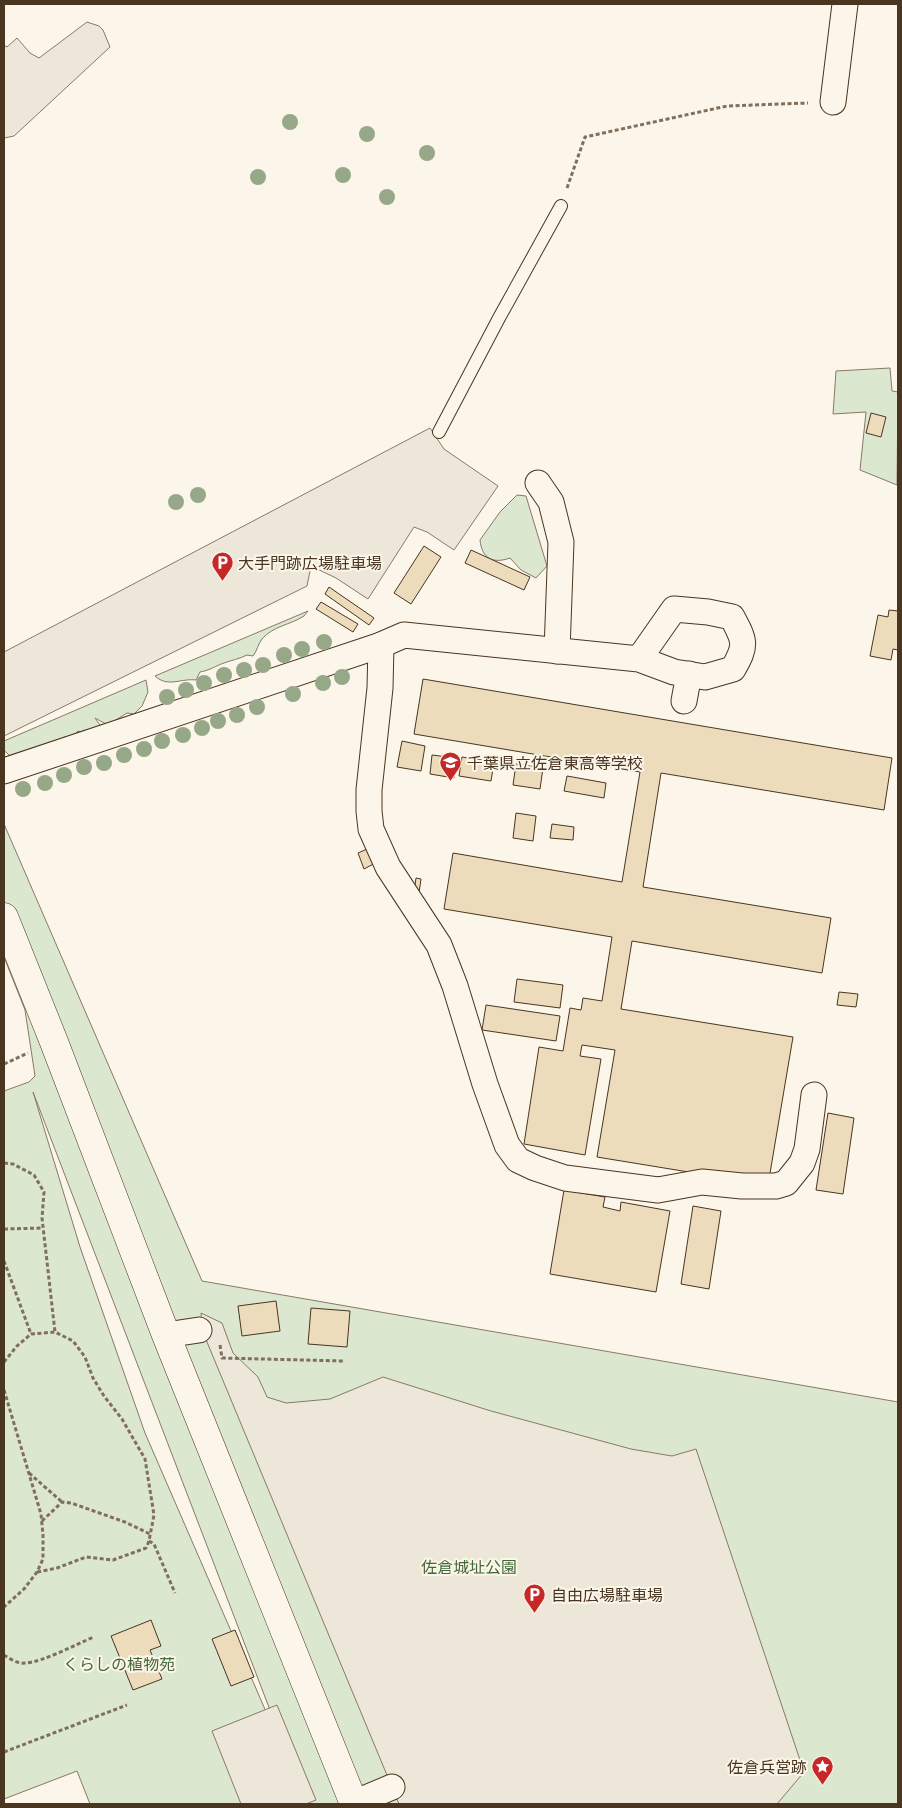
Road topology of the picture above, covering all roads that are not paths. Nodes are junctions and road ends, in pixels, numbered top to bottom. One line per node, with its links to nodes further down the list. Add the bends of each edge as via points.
1 (845, 4): 2 (street)
2 (833, 102)
3 (561, 206): 4 (lane)
4 (440, 432)
5 (538, 483): 7 (street, via 551,502 561,542)
6 (381, 644): 7 (street, via 404,635); 11 (street); 13 (street, via 370,790 371,829 388,867 439,945 507,1146 518,1160 565,1178 658,1190 702,1182 776,1186 786,1183 802,1163)
7 (557, 651): 8 (street)
8 (639, 659): 9 (street); 9 (street, via 674,609 732,617 742,636 742,652 733,669 705,677)
9 (689, 674): 10 (street)
10 (684, 701)
11 (4, 771)
12 (4, 917): 14 (street)
13 (814, 1096)
14 (166, 1335): 15 (street); 17 (street)
15 (209, 1335)
16 (392, 1787): 17 (street)
17 (354, 1803)

